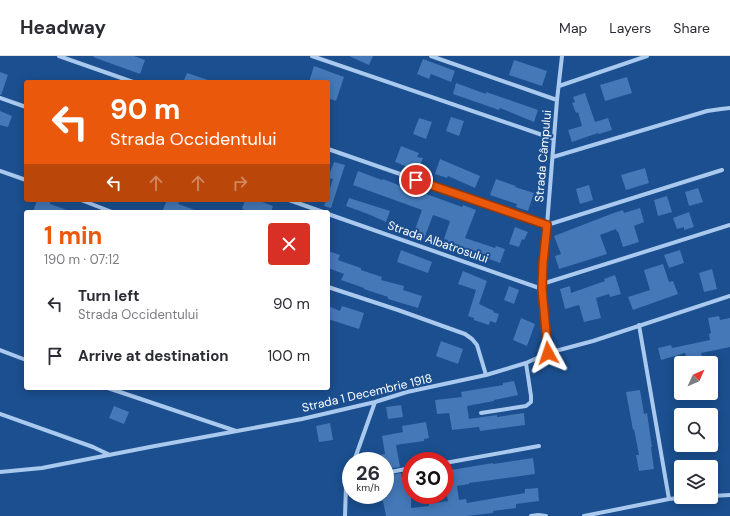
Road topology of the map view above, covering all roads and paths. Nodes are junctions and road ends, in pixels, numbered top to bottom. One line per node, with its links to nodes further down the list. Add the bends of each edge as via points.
1 (59, 56): 6 (street)
2 (312, 56): 12 (street)
3 (431, 56): 9 (street)
4 (562, 56): 7 (street, Strada Câmpului)
5 (647, 56): 7 (street)
6 (127, 80)
7 (559, 86): 9 (street, Strada Câmpului)
8 (0, 98): 10 (street)
9 (557, 100): 12 (street, Strada Câmpului)
10 (24, 106)
11 (730, 108): 14 (street, via 707,110)
12 (554, 139): 14 (street, Strada Câmpului)
13 (330, 151): 23 (street)
14 (553, 157): 23 (street, Strada Câmpului)
15 (722, 170): 23 (street)
16 (0, 171): 17 (street)
17 (24, 179)
18 (86, 202): 20 (street)
19 (295, 202): 21 (street)
20 (107, 210)
21 (317, 210)
22 (330, 215): 27 (street, Strada Albatrosului)
23 (547, 225): 25 (street, Strada Câmpului)
24 (730, 225): 25 (street)
25 (542, 284): 27 (street, Strada Câmpului)
26 (330, 288): 34 (street, via 465,334 477,345)
27 (542, 289): 31 (street, Strada Câmpului)
28 (730, 296): 29 (street, Strada 1 Decembrie 1918)
29 (639, 326): 31 (street, Strada 1 Decembrie 1918); 47 (street)
30 (0, 350): 32 (street)
31 (548, 353): 33 (street, Strada 1 Decembrie 1918)
32 (24, 359)
33 (526, 363): 34 (street, Strada 1 Decembrie 1918); 37 (street, via 531,402 526,406)
34 (486, 375): 36 (street, Strada 1 Decembrie 1918, via 407,392)
35 (114, 390): 39 (street)
36 (375, 402): 39 (street, Strada 1 Decembrie 1918); 41 (street)
37 (481, 413)
38 (0, 414): 42 (street)
39 (237, 431): 42 (street, Strada 1 Decembrie 1918)
40 (539, 446): 43 (street)
41 (357, 452)
42 (110, 455): 44 (street, Strada 1 Decembrie 1918, via 42,468)
43 (454, 461)
44 (0, 472)
45 (730, 495): 46 (street)
46 (718, 496)
47 (669, 499): 48 (street); 53 (street)
48 (674, 499)
49 (345, 504): 50 (street)
50 (345, 516)
51 (531, 516): 52 (street)
52 (546, 516)
53 (584, 516)

